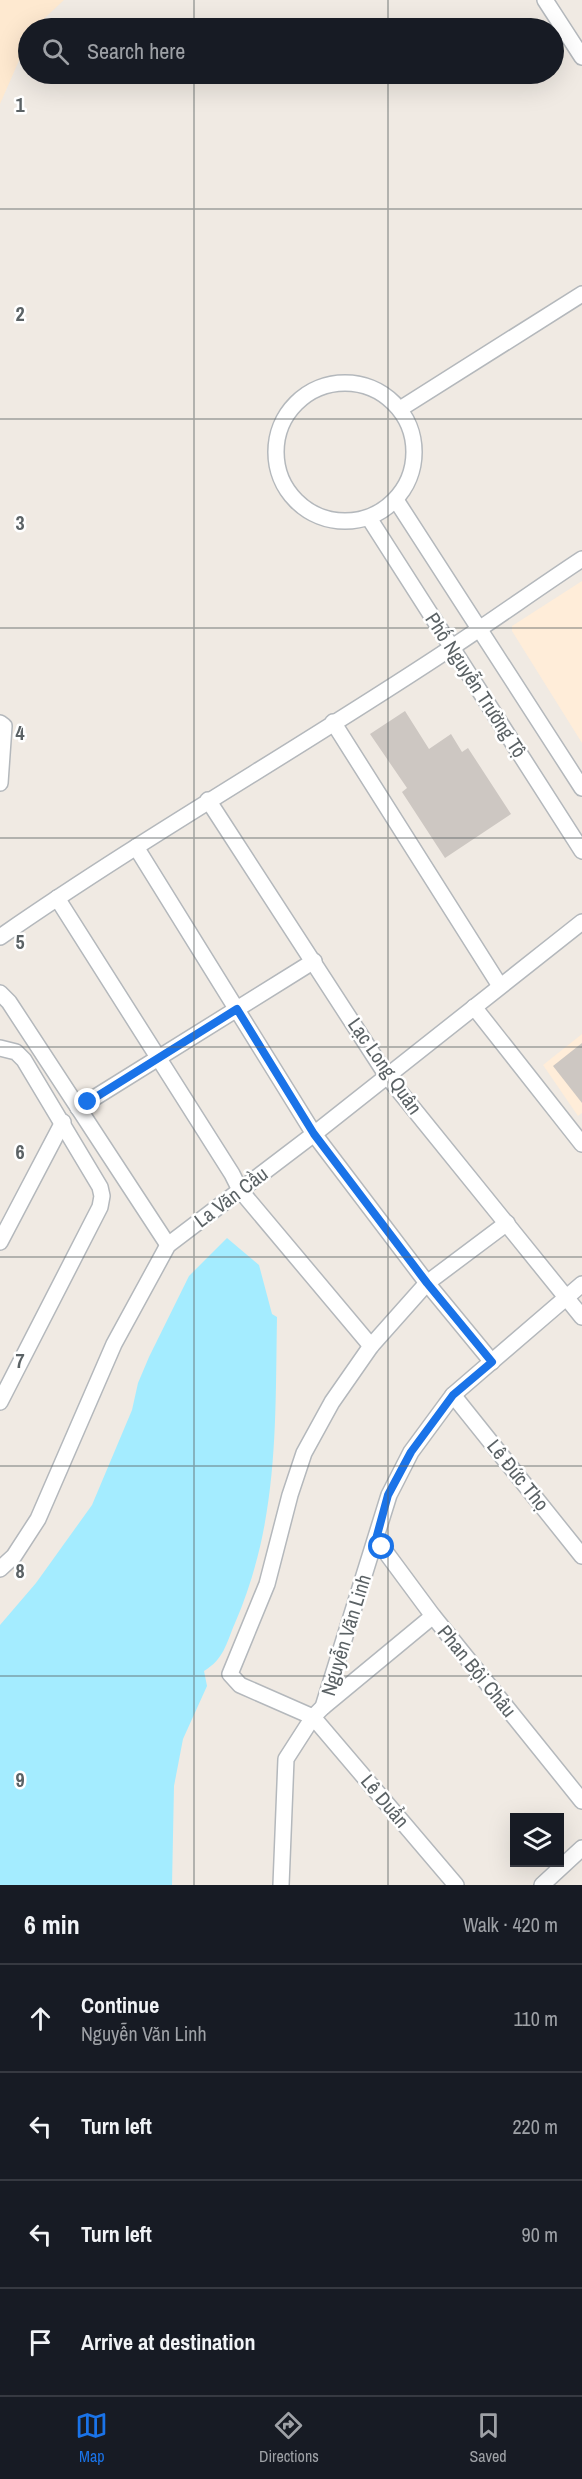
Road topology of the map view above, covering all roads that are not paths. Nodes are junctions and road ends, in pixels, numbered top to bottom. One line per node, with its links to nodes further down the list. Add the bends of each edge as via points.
1 (545, 0): 2 (street)
2 (557, 18)
3 (564, 29): 4 (street)
4 (582, 57)
5 (582, 294): 6 (street)
6 (400, 409): 7 (street, via 415,445 414,465); 8 (street, via 383,393 361,384 338,382 315,389 296,402 282,422 276,444 278,468 287,490 302,507 323,518 346,522)
7 (396, 500): 8 (street); 10 (street, Phố Nguyễn Trường Tộ)
8 (369, 518): 11 (street, Phố Nguyễn Trường Tộ)
9 (582, 559): 10 (street)
10 (479, 628): 11 (street); 15 (street, Phố Nguyễn Trường Tộ)
11 (452, 647): 12 (street); 18 (street, Phố Nguyễn Trường Tộ)
12 (333, 722): 16 (street); 23 (street)
13 (0, 723): 14 (street, via 4,726)
14 (0, 783)
15 (582, 788)
16 (208, 800): 17 (street); 22 (street, Lạc Long Quân)
17 (136, 847): 19 (street); 26 (street)
18 (582, 851)
19 (57, 898): 21 (street); 28 (street)
20 (582, 922): 23 (street, La Văn Cầu)
21 (0, 937)
22 (314, 961): 26 (street); 29 (street, Lạc Long Quân)
23 (500, 986): 25 (street, La Văn Cầu)
24 (0, 993): 30 (street)
25 (474, 1007): 29 (street, La Văn Cầu); 33 (street)
26 (237, 1009): 28 (street); 32 (street)
27 (0, 1048): 31 (street, via 16,1052 24,1060)
28 (159, 1058): 30 (street); 34 (street)
29 (387, 1076): 32 (street, La Văn Cầu); 35 (street, Lạc Long Quân)
30 (78, 1108): 37 (street)
31 (63, 1122): 36 (street); 45 (street, via 100,1187 100,1207)
32 (314, 1134): 34 (street, La Văn Cầu); 38 (street)
33 (582, 1144)
34 (240, 1191): 37 (street, La Văn Cầu); 42 (street)
35 (507, 1223): 38 (street); 40 (street, Lạc Long Quân)
36 (0, 1242)
37 (168, 1245): 48 (street, La Văn Cầu, via 114,1344 38,1519 14,1556)
38 (427, 1283): 42 (street); 43 (street)
39 (582, 1284): 40 (street, Nguyễn Văn Linh)
40 (567, 1297): 41 (street, Lạc Long Quân); 43 (street, Nguyễn Văn Linh)
41 (582, 1317)
42 (371, 1346): 50 (street, via 332,1402 304,1453 267,1584 230,1674 240,1685)
43 (492, 1362): 44 (street, Nguyễn Văn Linh)
44 (453, 1395): 46 (street, Nguyễn Văn Linh, via 411,1452 388,1495); 47 (street, Lê Đức Thọ)
45 (0, 1402)
46 (376, 1539): 49 (street, Phan Bội Châu); 50 (street, Nguyễn Văn Linh)
47 (582, 1556)
48 (0, 1569)
49 (433, 1616): 50 (street, Nguyễn Văn Linh); 51 (street, Phan Bội Châu)
50 (318, 1712): 53 (street, Nguyễn Văn Linh, via 286,1759); 54 (street, Lê Duẩn)
51 (582, 1801)
52 (582, 1848): 55 (street)
53 (281, 1885)
54 (456, 1885)
55 (542, 1885)

